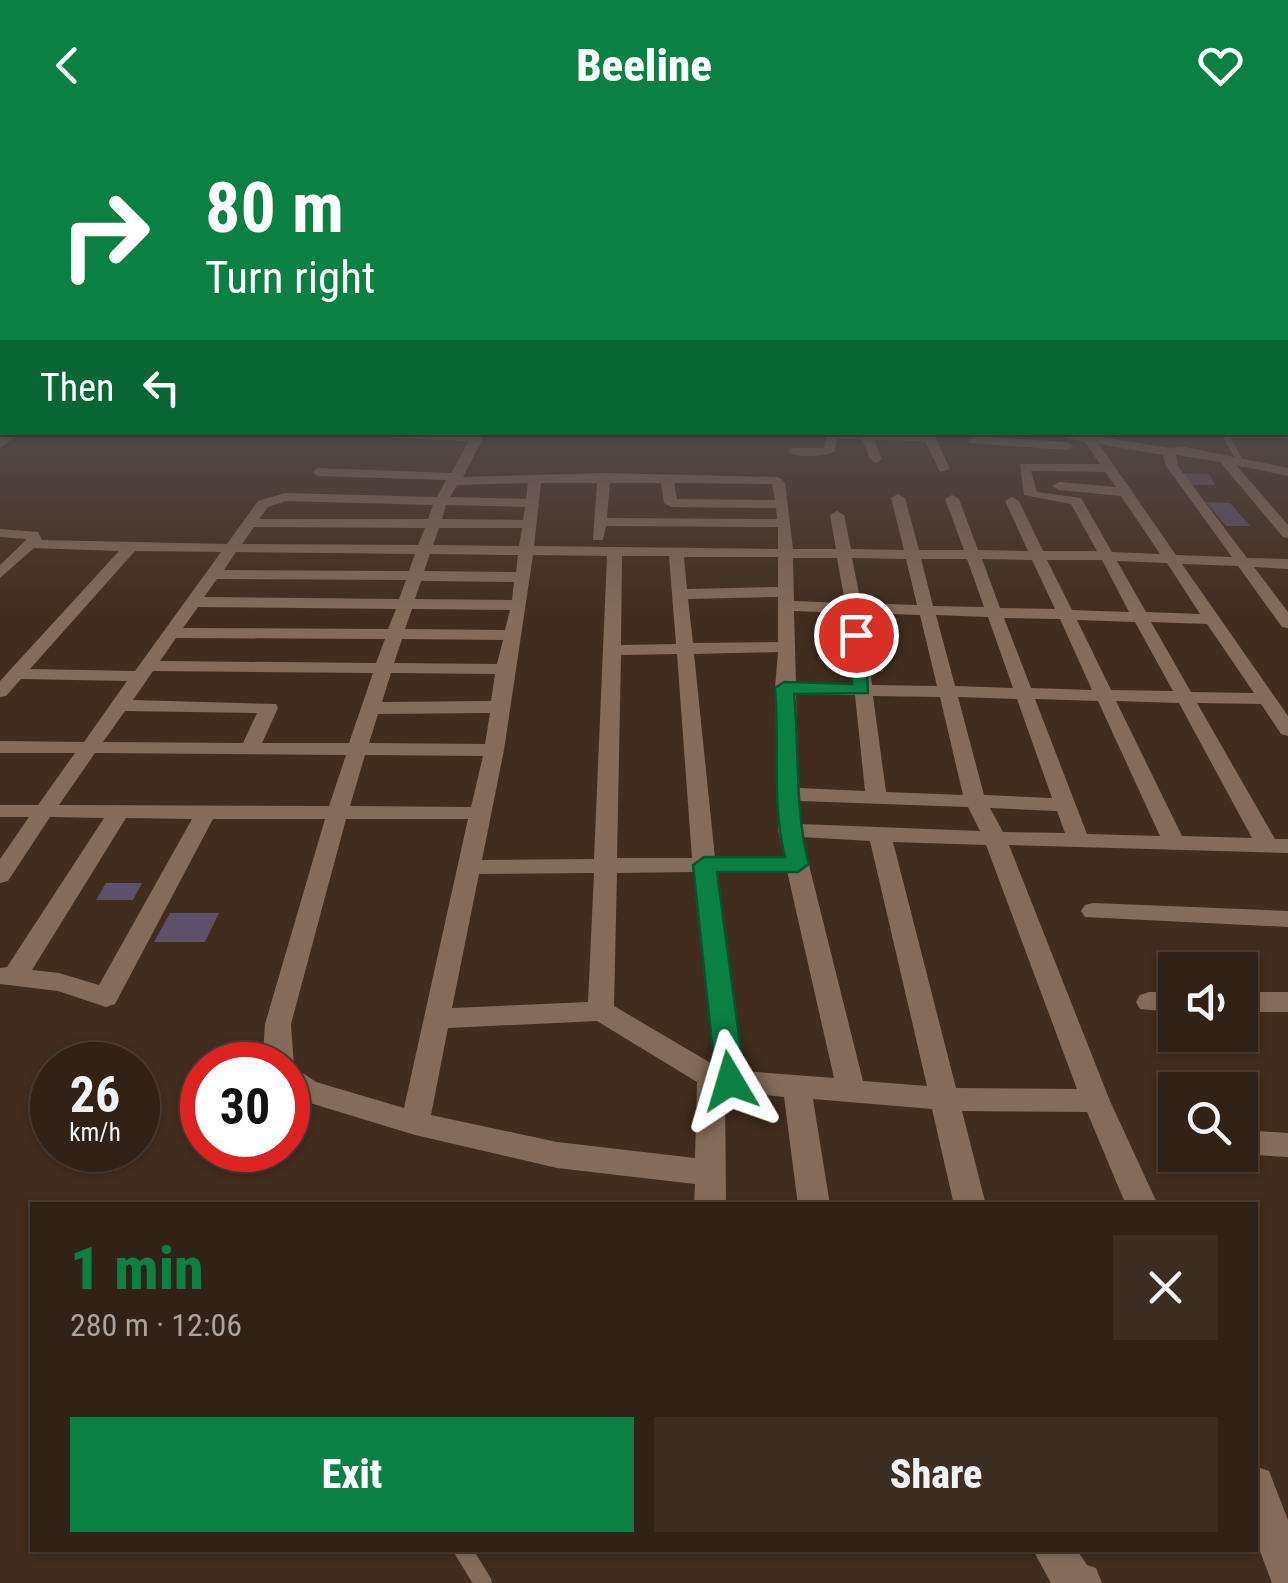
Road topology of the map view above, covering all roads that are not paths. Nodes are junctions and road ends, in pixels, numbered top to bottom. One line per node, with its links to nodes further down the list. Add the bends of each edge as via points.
1 (453, 483): 13 (street)
2 (534, 483): 15 (street)
3 (604, 483): 18 (street)
4 (668, 483): 16 (street, via 671,503)
5 (777, 483): 16 (street)
6 (1027, 483): 10 (street); 37 (street, via 1034,497 1076,501)
7 (1119, 483): 10 (street)
8 (1184, 483): 39 (street)
9 (1245, 483): 24 (street)
10 (1126, 492): 38 (street)
11 (898, 498): 34 (street)
12 (952, 499): 35 (street)
13 (441, 501): 15 (street); 19 (street, via 285,497 262,504); 21 (street)
14 (1012, 501): 36 (street)
15 (530, 503): 22 (street)
16 (782, 504): 20 (street)
17 (837, 516): 33 (street)
18 (600, 522): 20 (street); 30 (street)
19 (248, 523): 21 (street); 27 (street)
20 (785, 523): 32 (street)
21 (434, 524): 22 (street); 28 (street)
22 (528, 524): 29 (street)
23 (0, 533): 25 (street, via 33,535)
24 (1288, 534)
25 (30, 544): 26 (street); 41 (street)
26 (131, 547): 27 (street); 63 (street)
27 (230, 548): 28 (street); 42 (street)
28 (426, 549): 29 (street); 43 (street)
29 (526, 550): 30 (street); 44 (street)
30 (606, 551): 31 (street); 62 (street)
31 (676, 552): 32 (street); 45 (street)
32 (785, 552): 33 (street); 46 (street)
33 (846, 553): 34 (street); 50 (street)
34 (912, 554): 35 (street); 51 (street)
35 (973, 555): 36 (street); 52 (street)
36 (1036, 555): 37 (street); 53 (street)
37 (1104, 556): 38 (street); 54 (street)
38 (1171, 558): 39 (street); 55 (street)
39 (1242, 562): 40 (street); 56 (street)
40 (1288, 564)
41 (0, 573)
42 (212, 574): 43 (street); 47 (street)
43 (417, 576): 44 (street); 48 (street)
44 (522, 577): 49 (street)
45 (680, 594): 46 (street); 61 (street)
46 (784, 599): 50 (street); 60 (street)
47 (193, 602): 48 (street); 57 (street)
48 (405, 604): 49 (street); 58 (street)
49 (518, 605): 59 (street)
50 (854, 608): 51 (street); 68 (street)
51 (926, 610): 52 (street); 70 (street)
52 (994, 612): 53 (street); 71 (street)
53 (1066, 614): 54 (street); 72 (street)
54 (1138, 616): 55 (street); 73 (street)
55 (1212, 619): 74 (street)
56 (1288, 622)
57 (172, 633): 58 (street); 66 (street)
58 (396, 634): 59 (street); 64 (street)
59 (512, 636): 65 (street)
60 (785, 646): 61 (street); 67 (street)
61 (686, 648): 62 (street); 101 (street)
62 (612, 650): 102 (street)
63 (14, 668): 66 (street); 69 (street)
64 (383, 669): 65 (street); 66 (street); 76 (street)
65 (505, 669): 77 (street)
66 (146, 671): 75 (street)
67 (784, 688): 68 (street); 84 (street)
68 (862, 689): 70 (street); 85 (street)
69 (0, 692)
70 (948, 694): 71 (street); 86 (street)
71 (1026, 695): 72 (street); 87 (street)
72 (1105, 696): 73 (street); 98 (street)
73 (1184, 698): 74 (street); 99 (street)
74 (1267, 699): 78 (street)
75 (122, 705): 79 (street); 81 (street, via 269,708)
76 (372, 708): 77 (street); 82 (street)
77 (501, 708): 83 (street)
78 (1288, 730)
79 (93, 746): 80 (street); 81 (street); 89 (street)
80 (0, 747)
81 (250, 748): 82 (street)
82 (357, 750): 83 (street); 92 (street)
83 (494, 750): 93 (street)
84 (788, 794): 85 (street); 94 (street)
85 (876, 797): 86 (street)
86 (975, 800): 87 (street); 96 (street)
87 (1067, 805): 97 (street)
88 (0, 811): 89 (street)
89 (44, 811): 90 (street); 104 (street)
90 (120, 812): 91 (street); 107 (street)
91 (206, 812): 92 (street); 107 (street, via 106,998 59,982)
92 (336, 813): 93 (street); 112 (street)
93 (480, 814): 103 (street)
94 (789, 830): 95 (street); 100 (street)
95 (880, 834): 96 (street); 117 (street)
96 (995, 838): 97 (street); 118 (street)
97 (1078, 839): 98 (street)
98 (1175, 844): 99 (street)
99 (1278, 846)
100 (798, 864): 101 (street); 115 (street)
101 (704, 865): 102 (street); 113 (street)
102 (606, 866): 103 (street); 110 (street)
103 (469, 867): 111 (street)
104 (0, 876)
105 (1093, 911): 106 (street)
106 (1288, 919)
107 (7, 976)
108 (1258, 1002): 109 (street)
109 (1288, 1002)
110 (601, 1010): 111 (street); 113 (street)
111 (437, 1018): 119 (street)
112 (277, 1042)
113 (721, 1079): 114 (street); 122 (street)
114 (797, 1089): 115 (street); 124 (street)
115 (851, 1091): 117 (street)
116 (310, 1092): 119 (street)
117 (945, 1098): 118 (street); 125 (street)
118 (1096, 1101): 126 (street)
119 (415, 1123): 122 (street, via 557,1154)
120 (1258, 1143): 121 (street)
121 (1288, 1145)
122 (710, 1173): 123 (street)
123 (710, 1202)
124 (814, 1202)
125 (969, 1202)
126 (1141, 1202)
127 (1258, 1493): 130 (street)
128 (464, 1552): 131 (lane)
129 (1054, 1552): 132 (street)
130 (1288, 1572)
131 (483, 1583)
132 (1081, 1583)

